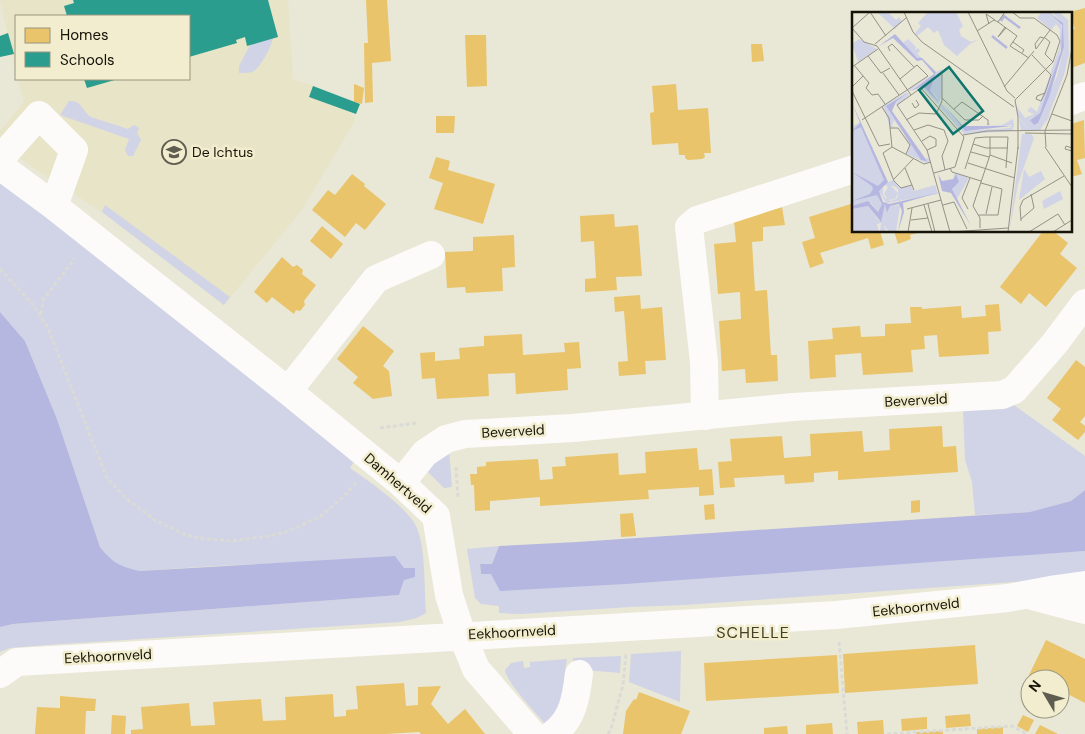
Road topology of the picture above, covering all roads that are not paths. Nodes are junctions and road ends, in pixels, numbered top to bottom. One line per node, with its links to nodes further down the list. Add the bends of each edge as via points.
1 (1085, 96): 2 (street)
2 (1072, 101)
3 (0, 159): 6 (street, via 39,115 74,150)
4 (0, 166): 6 (street, Damhertveld)
5 (852, 170): 10 (street, via 697,220 689,227 704,362)
6 (54, 206): 9 (street, Damhertveld)
7 (431, 255): 9 (street, via 376,279)
8 (1085, 303): 10 (street, Beverveld, via 1014,390 1002,395 793,407)
9 (288, 391): 11 (street, Damhertveld)
10 (705, 416): 11 (street, Beverveld, via 465,434 446,439 425,453)
11 (400, 483): 15 (street, Damhertveld, via 436,516 449,595)
12 (1085, 585): 13 (street, Eekhoornveld)
13 (1028, 595): 14 (street, Eekhoornveld); 15 (street, Eekhoornveld, via 836,615)
14 (1085, 610)
15 (462, 635): 16 (street, Eekhoornveld, via 17,662); 18 (street, Damhertveld, via 476,669)
16 (0, 674)
17 (579, 674): 19 (street, via 576,698 564,726)
18 (532, 734)
19 (553, 734)

